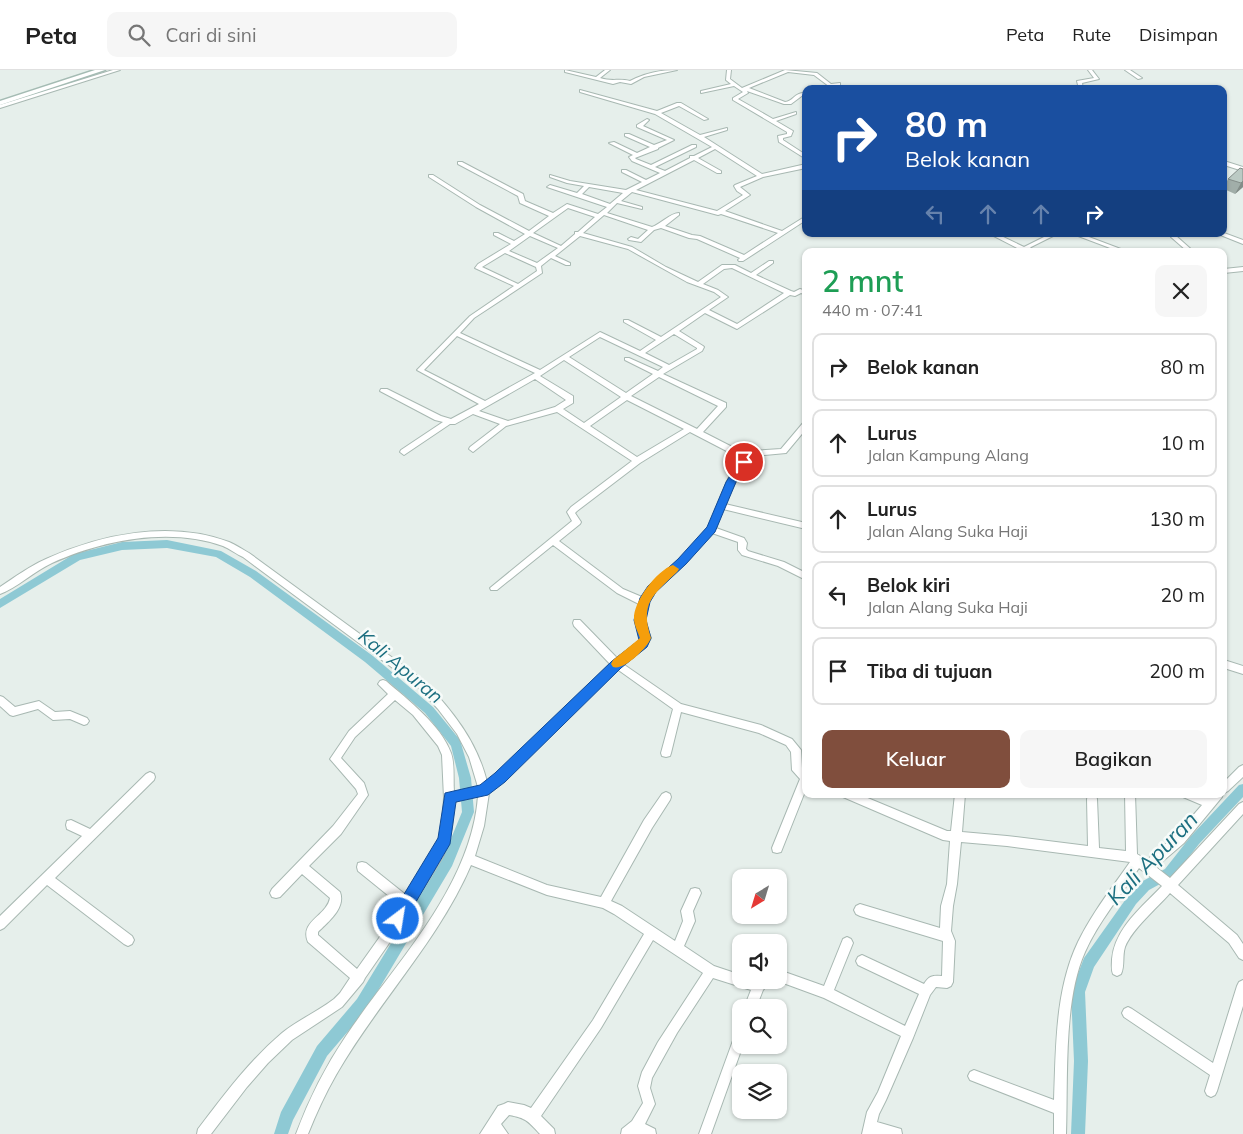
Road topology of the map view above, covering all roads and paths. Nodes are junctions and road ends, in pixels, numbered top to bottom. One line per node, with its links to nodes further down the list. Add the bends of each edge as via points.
1 (102, 70): 21 (main road)
2 (118, 70): 22 (street)
3 (608, 70): 10 (street)
4 (675, 70): 10 (street, via 643,76 631,83 619,80 613,83)
5 (729, 70): 13 (street, via 728,80)
6 (787, 70): 14 (street, via 815,74); 17 (street)
7 (1090, 70): 16 (street, via 1097,79 1079,82)
8 (1126, 70): 11 (street)
9 (567, 71): 10 (street)
10 (598, 78)
11 (1140, 78)
12 (838, 84): 15 (street)
13 (733, 85): 17 (street); 19 (street)
14 (829, 85)
15 (834, 85)
16 (1080, 85)
17 (745, 89): 20 (street, via 784,103); 27 (street, via 746,94 735,99)
18 (582, 91): 23 (street)
19 (703, 92)
20 (801, 94)
21 (0, 103)
22 (0, 107)
23 (657, 113): 25 (street, via 679,104); 30 (street)
24 (794, 113): 27 (street)
25 (706, 119)
26 (647, 120): 34 (street, via 639,126 671,140)
27 (772, 120): 36 (street, via 790,131 789,135 780,137 781,140)
28 (725, 129): 30 (street)
29 (627, 135): 34 (street)
30 (700, 137): 33 (street)
31 (612, 142): 35 (street)
32 (694, 146): 40 (street)
33 (715, 147): 37 (street); 48 (street)
34 (656, 148): 35 (street)
35 (637, 154): 40 (street, via 632,157 634,160)
36 (802, 154)
37 (692, 157): 44 (street); 45 (street)
38 (460, 163): 59 (street, via 521,195 522,202)
39 (1227, 164): 42 (street)
40 (651, 167): 44 (street)
41 (802, 167): 48 (street)
42 (1243, 169)
43 (624, 171): 49 (street)
44 (663, 172): 49 (street)
45 (719, 172)
46 (430, 176): 66 (street, via 487,213)
47 (552, 176): 50 (street)
48 (761, 176): 56 (street, via 737,186 747,195)
49 (645, 182): 52 (street)
50 (588, 185): 52 (street); 53 (street)
51 (550, 187): 53 (street)
52 (629, 191): 54 (street); 56 (street)
53 (578, 195): 54 (street)
54 (613, 203): 55 (street); 57 (street)
55 (640, 208)
56 (720, 212): 64 (street)
57 (600, 214): 59 (street, via 570,206); 62 (street); 63 (street)
58 (677, 214): 61 (street)
59 (554, 216): 66 (street)
60 (802, 221): 64 (street)
61 (661, 226): 62 (street); 82 (street, via 698,237)
62 (652, 229): 72 (street, via 639,241)
63 (577, 233): 75 (street); 91 (street, via 630,248)
64 (783, 233): 82 (street)
65 (496, 234): 74 (street)
66 (529, 235): 74 (street); 75 (street)
67 (1227, 236): 73 (street)
68 (999, 237): 76 (street)
69 (1048, 237): 77 (street)
70 (1084, 237): 78 (street)
71 (1174, 237): 79 (street)
72 (631, 239)
73 (1243, 242)
74 (515, 244): 80 (street)
75 (562, 248): 81 (street)
76 (1020, 248)
77 (1028, 248)
78 (1114, 248)
79 (1187, 248)
80 (505, 251): 85 (street); 92 (street, via 478,268)
81 (552, 256): 84 (street); 85 (street)
82 (744, 258): 86 (street)
83 (771, 262): 89 (street)
84 (568, 264)
85 (538, 266): 92 (street, via 540,272)
86 (733, 266): 89 (street); 91 (street, via 722,267)
87 (1243, 269): 88 (street)
88 (1227, 271)
89 (752, 275): 90 (street)
90 (764, 281): 93 (street); 95 (street)
91 (699, 284): 96 (street, via 725,297)
92 (518, 286): 99 (street, via 472,317)
93 (757, 287)
94 (802, 292): 95 (street)
95 (788, 293): 96 (street, via 736,327)
96 (704, 310): 98 (street, via 680,325)
97 (626, 321): 100 (street)
98 (676, 332): 100 (street); 104 (street, via 701,347)
99 (455, 333): 105 (street); 109 (street, via 420,370)
100 (662, 340): 101 (street)
101 (641, 353): 102 (street, via 600,334); 104 (street)
102 (564, 357): 105 (street); 108 (street)
103 (627, 359): 106 (street)
104 (668, 368): 106 (street)
105 (537, 374): 109 (street); 110 (street, via 570,398)
106 (658, 375): 108 (street); 117 (street, via 723,405)
107 (384, 391): 112 (street)
108 (624, 396): 114 (street); 115 (street)
109 (484, 404): 111 (street)
110 (558, 409): 113 (street); 114 (street)
111 (473, 411): 112 (street); 113 (street)
112 (448, 422): 119 (street)
113 (505, 423): 118 (street)
114 (585, 426): 121 (street)
115 (690, 429): 117 (street); 121 (street)
116 (802, 430): 120 (street, via 784,451 756,452)
117 (698, 433): 120 (street)
118 (472, 449)
119 (404, 452)
120 (747, 458): 122 (street, via 731,482)
121 (637, 461): 125 (street, via 574,509 572,512 577,522)
122 (721, 506): 123 (street); 124 (street)
123 (802, 525)
124 (711, 529): 126 (street, via 741,540 745,553 781,564); 129 (street, via 652,589)
125 (553, 541): 127 (street); 129 (street, via 620,591)
126 (802, 575)
127 (494, 588)
128 (0, 591): 145 (street, via 48,562 113,539 168,534 222,543 246,555 420,683 463,732 470,747)
129 (644, 602): 131 (street, via 640,620 646,638 643,644)
130 (576, 623): 131 (street)
131 (616, 664): 137 (street); 145 (street, via 509,770)
132 (1227, 665): 133 (street)
133 (1243, 670)
134 (382, 684): 135 (street)
135 (396, 694): 146 (street, via 441,742 447,755); 164 (street, via 352,734 337,755 336,763 360,786 363,795 353,812)
136 (0, 700): 138 (street, via 13,712 38,705 53,716 70,715)
137 (678, 708): 139 (street); 141 (street, via 760,729 789,742 796,750 796,770)
138 (84, 721)
139 (666, 753)
140 (1243, 770): 143 (street)
141 (802, 775)
142 (150, 777): 157 (street)
143 (1227, 785)
144 (802, 788): 159 (street)
145 (479, 791): 146 (street); 161 (street, via 478,832)
146 (454, 797): 169 (street, via 445,840)
147 (666, 797): 170 (street)
148 (856, 798): 158 (street)
149 (960, 798): 158 (street)
150 (1131, 798): 162 (street)
151 (1197, 798): 154 (street)
152 (1214, 798): 154 (street)
153 (1092, 799): 160 (street)
154 (1209, 803): 162 (street, via 1180,838)
155 (1243, 808): 166 (street)
156 (71, 825): 157 (street)
157 (90, 834): 165 (street)
158 (957, 838): 160 (street); 174 (street, via 947,906 945,931)
159 (777, 848)
160 (1094, 851): 162 (street)
161 (470, 859): 170 (street, via 547,890); 200 (street, via 425,938 330,1074)
162 (1143, 864): 166 (street); 194 (street, via 1087,938 1076,961 1068,996)
163 (362, 867): 169 (street)
164 (303, 868): 168 (street); 183 (street, via 336,896 335,905 312,930 312,938)
165 (48, 879): 172 (street); 175 (street)
166 (1167, 884): 178 (street, via 1233,939); 180 (street, via 1122,939)
167 (695, 893): 177 (street, via 687,912 689,921)
168 (276, 894)
169 (407, 903): 183 (street)
170 (604, 903): 173 (street)
171 (860, 910): 174 (street)
172 (0, 924)
173 (651, 933): 177 (street); 195 (street, via 597,1024)
174 (948, 936): 186 (street, via 947,982 932,981)
175 (128, 940)
176 (847, 943): 187 (street)
177 (677, 949): 181 (street)
178 (1243, 954)
179 (862, 961): 186 (street)
180 (1117, 970)
181 (711, 971): 182 (street); 196 (street, via 648,1073 644,1087 649,1104)
182 (732, 976)
183 (358, 978): 199 (street, via 336,1006 289,1035 258,1063 236,1087)
184 (787, 979): 187 (street)
185 (1243, 986): 191 (street)
186 (926, 991): 189 (street)
187 (826, 993): 189 (street)
188 (1128, 1012): 191 (street)
189 (909, 1034): 197 (street, via 873,1112)
190 (734, 1054): 203 (street)
191 (1216, 1072): 193 (street)
192 (974, 1076): 194 (street)
193 (1211, 1091)
194 (1061, 1109): 205 (street)
195 (532, 1118): 198 (street, via 524,1111 508,1108); 201 (street)
196 (632, 1130): 202 (street)
197 (869, 1130): 204 (street)
198 (493, 1131)
199 (203, 1134)
200 (302, 1134)
201 (549, 1134)
202 (650, 1134)
203 (705, 1134)
204 (896, 1134)
205 (1060, 1134)

